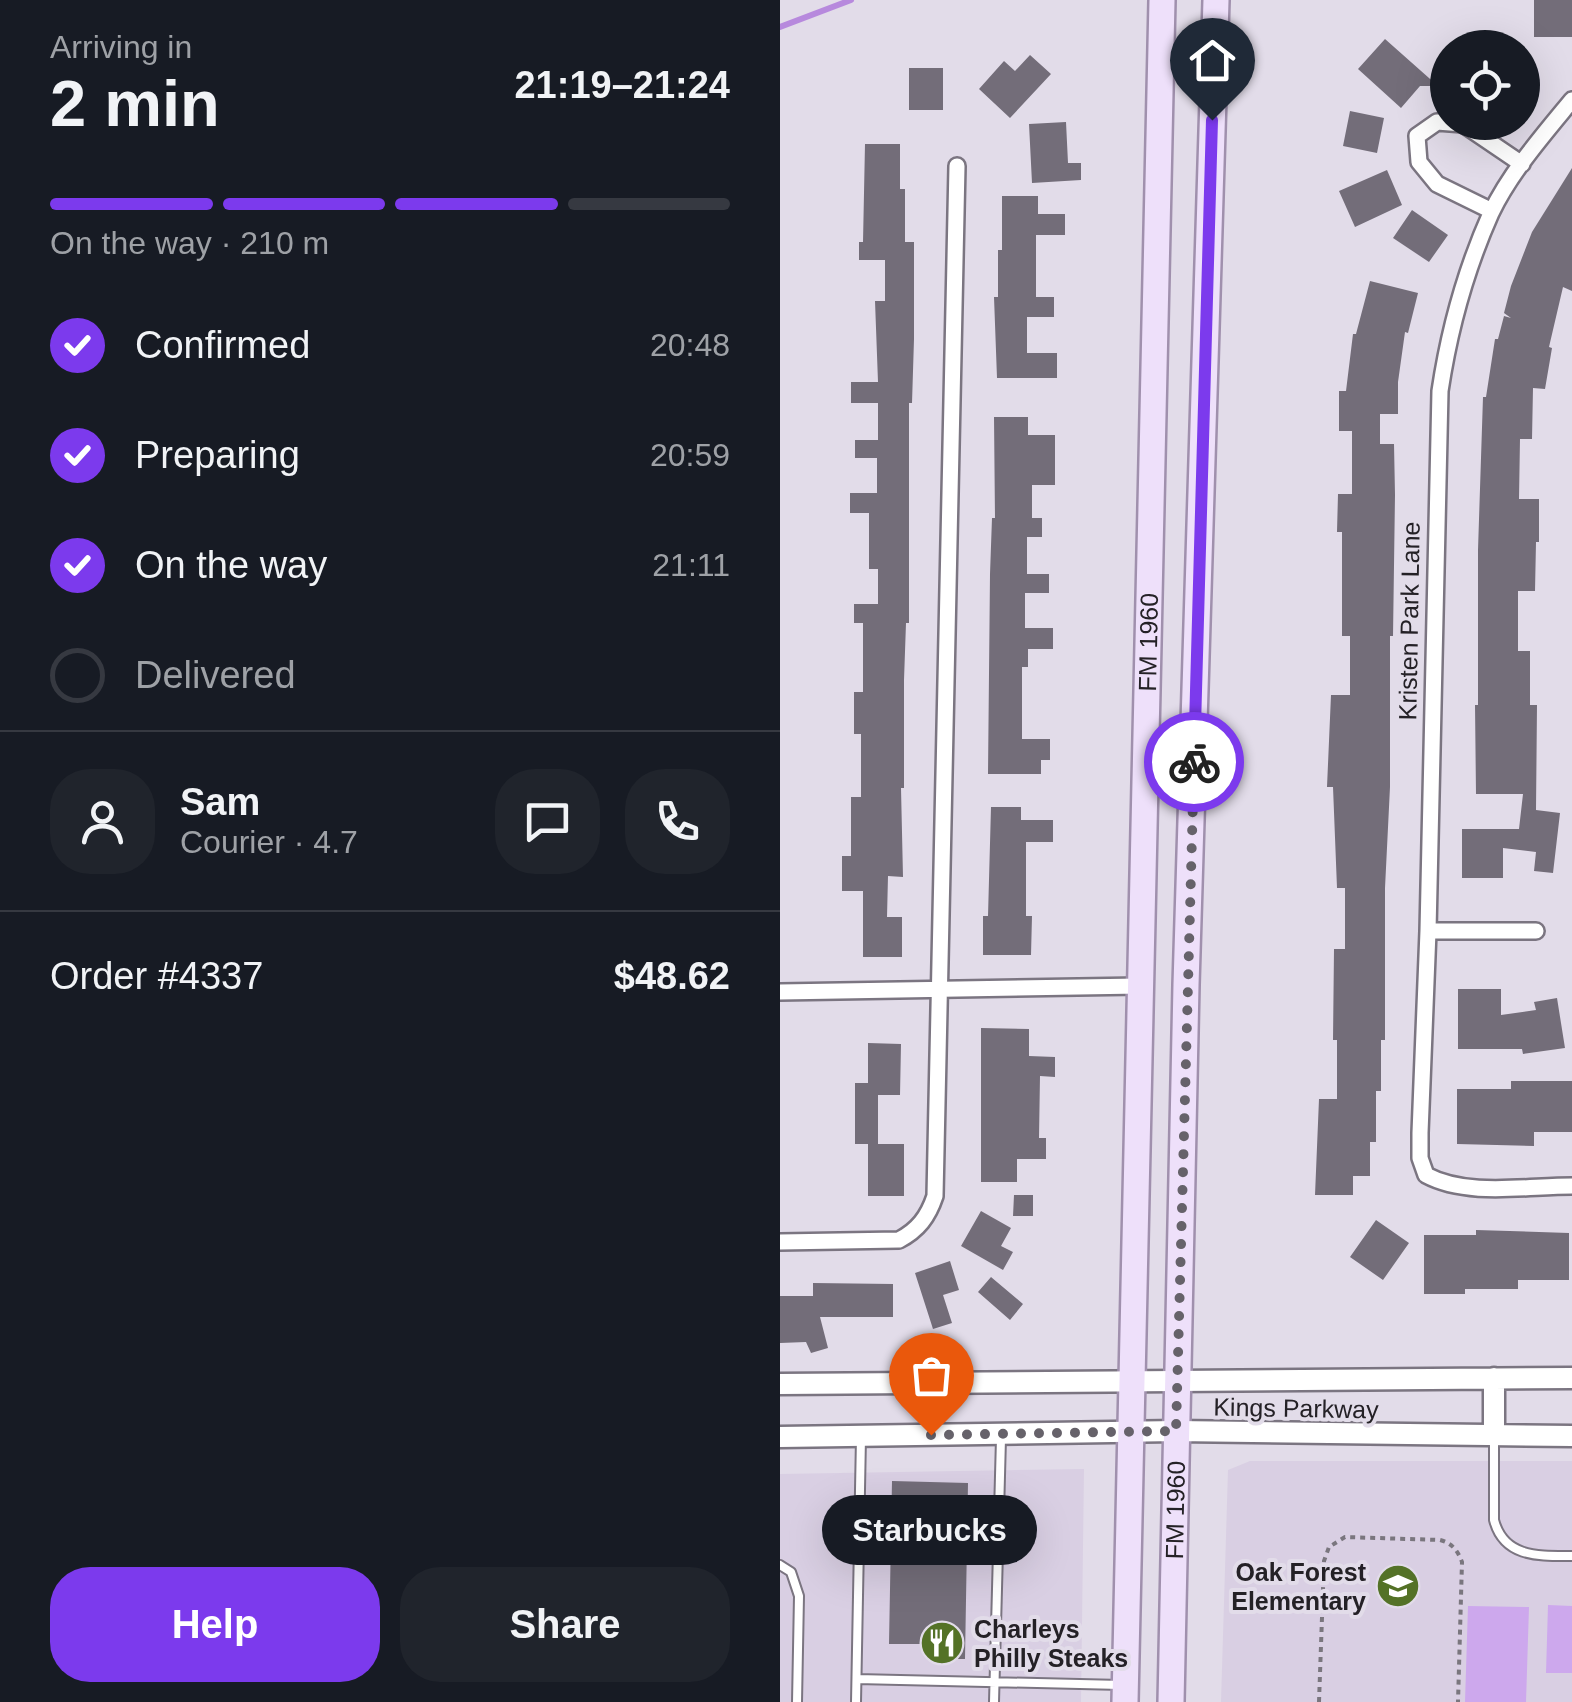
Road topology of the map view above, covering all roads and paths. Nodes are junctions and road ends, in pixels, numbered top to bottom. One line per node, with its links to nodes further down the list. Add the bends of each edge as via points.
1 (1162, 0): 9 (main road, FM 1960 / FM 1960)
2 (1216, 0): 17 (main road, FM 1960 / FM 1960)
3 (1572, 100): 4 (street, Kristen Park Lane)
4 (1522, 164): 6 (street, Kristen Park Lane); 6 (street, via 1463,124 1437,122 1418,136 1419,162 1438,184)
5 (957, 166): 10 (street)
6 (1492, 211): 7 (street, Kristen Park Lane, via 1447,347 1440,391)
7 (1428, 931): 8 (street); 12 (street, Kristen Park Lane, via 1420,1133 1426,1175 1464,1187)
8 (1536, 931)
9 (1140, 986): 10 (street); 16 (main road, FM 1960 / FM 1960)
10 (940, 990): 11 (street); 13 (street, via 930,1211 898,1240)
11 (780, 992)
12 (1572, 1186)
13 (780, 1242)
14 (1494, 1378): 15 (street, Kings Parkway); 17 (street, Kings Parkway); 24 (street)
15 (1572, 1378)
16 (1132, 1381): 17 (street, Kings Parkway); 18 (street, Kings Parkway); 20 (main road, FM 1960 / FM 1960)
17 (1176, 1381): 19 (main road, FM 1960 / FM 1960)
18 (780, 1384)
19 (1176, 1431): 20 (street, Kings Parkway); 24 (street, Kings Parkway); 34 (main road, FM 1960 / FM 1960)
20 (1131, 1432): 21 (street, Kings Parkway); 30 (main road, FM 1960 / FM 1960)
21 (1001, 1434): 23 (street, Kings Parkway); 29 (lane)
22 (780, 1436): 23 (street, Kings Parkway)
23 (861, 1436): 28 (lane)
24 (1494, 1436): 25 (street, Kings Parkway); 26 (lane, via 1497,1531 1526,1555)
25 (1572, 1436)
26 (1572, 1556)
27 (780, 1565): 31 (lane, via 791,1572 798,1596)
28 (857, 1678): 29 (lane); 32 (lane)
29 (994, 1682): 30 (lane); 33 (lane)
30 (1125, 1693)
31 (797, 1702)
32 (856, 1702)
33 (994, 1702)
34 (1171, 1702)
35 (1319, 1702): 36 (path, via 1324,1560 1329,1547 1345,1537 1440,1540 1458,1553)
36 (1458, 1702)

